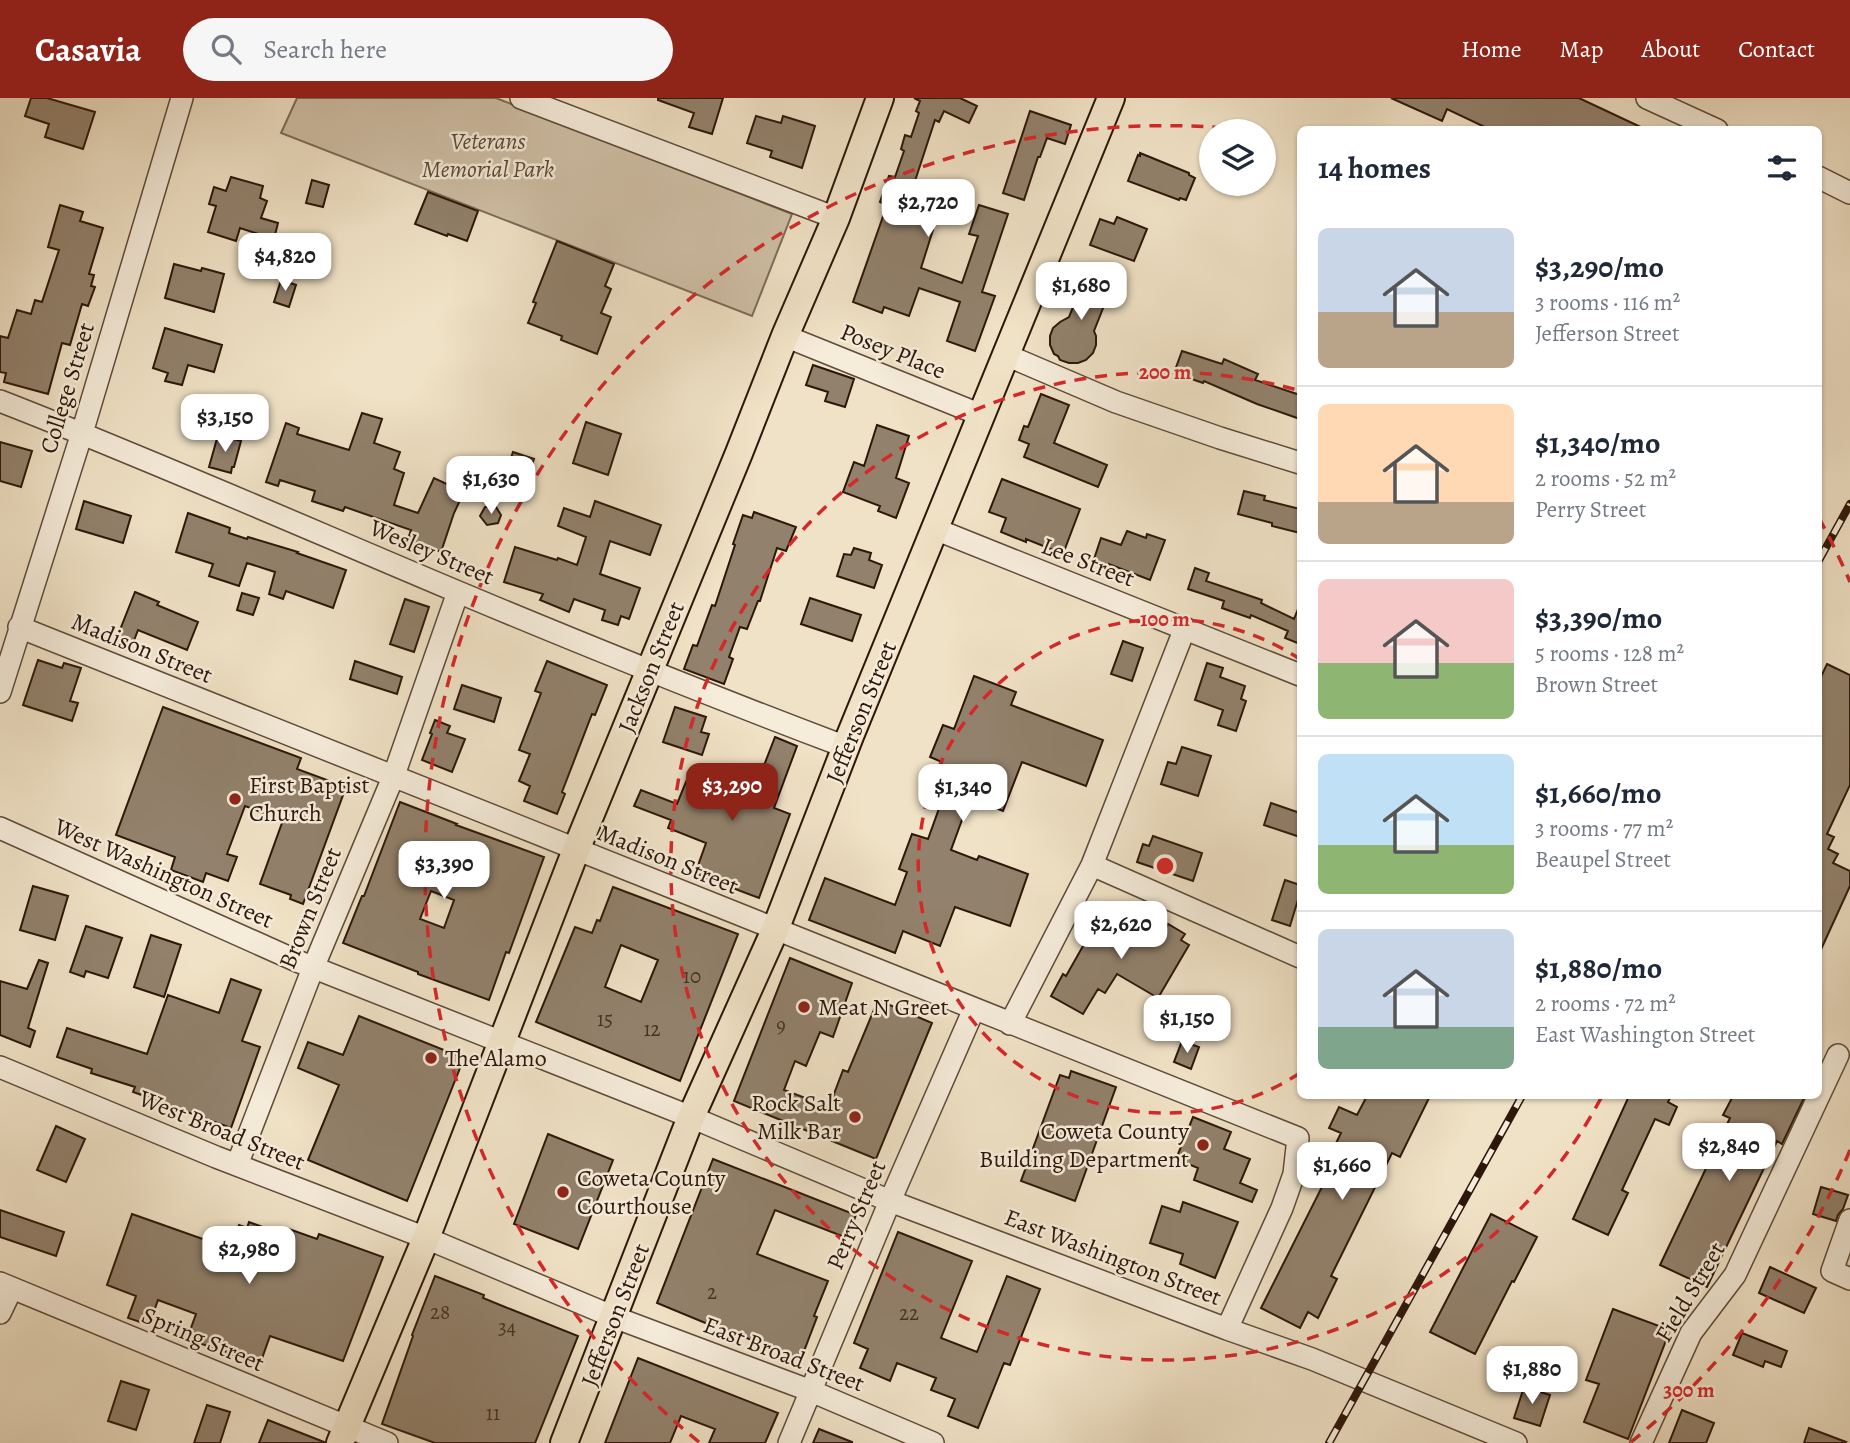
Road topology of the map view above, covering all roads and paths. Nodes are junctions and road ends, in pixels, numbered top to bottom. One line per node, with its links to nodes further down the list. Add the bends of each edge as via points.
1 (181, 98): 14 (street, College Street)
2 (521, 98): 9 (street)
3 (880, 98): 9 (main road, Jackson Street)
4 (1111, 98): 11 (main road, Jefferson Street)
5 (1647, 98): 6 (street)
6 (1708, 126)
7 (1822, 179): 8 (street)
8 (1850, 193)
9 (836, 218): 10 (main road, Jackson Street)
10 (785, 336): 13 (street, Posey Place); 20 (main road, Jackson Street)
11 (1006, 355): 13 (main road, Jefferson Street); 15 (street, via 1116,402)
12 (0, 401): 14 (street, Wesley Street)
13 (981, 415): 16 (main road, Jefferson Street)
14 (82, 433): 17 (street, Wesley Street); 18 (street, College Street)
15 (1297, 462)
16 (935, 529): 19 (street, Lee Street); 23 (main road, Jefferson Street)
17 (458, 592): 20 (street, Wesley Street); 24 (street, Brown Street)
18 (19, 627): 22 (street, College Street); 24 (street, Madison Street)
19 (1185, 628): 21 (street, Lee Street); 27 (street)
20 (650, 671): 23 (street, Wesley Street); 26 (main road, Jackson Street)
21 (1297, 674)
22 (0, 692)
23 (846, 747): 28 (main road, Jefferson Street)
24 (394, 775): 26 (street, Madison Street); 30 (street, Brown Street)
25 (0, 828): 30 (street, West Washington Street)
26 (576, 850): 28 (street, Madison Street); 33 (main road, Jackson Street)
27 (1092, 864): 29 (street); 32 (street)
28 (775, 930): 31 (street, Madison Street); 38 (main road, Jefferson Street)
29 (1297, 956)
30 (313, 968): 33 (street, West Washington Street); 39 (street, Brown Street)
31 (974, 1009): 32 (street, Madison Street); 40 (street, Perry Street)
32 (1010, 1024): 47 (street, Madison Street, via 1298,1139 1294,1174 1282,1208)
33 (502, 1041): 38 (street, West Washington Street); 42 (main road, Jackson Street)
34 (1838, 1055): 36 (street, Field Street)
35 (0, 1067): 39 (street, West Broad Street)
36 (1822, 1089)
37 (1817, 1099): 55 (street, Field Street, via 1735,1275 1691,1333)
38 (691, 1117): 40 (street, East Washington Street); 46 (main road, Jefferson Street)
39 (237, 1165): 42 (street, West Broad Street)
40 (890, 1201): 47 (street, East Washington Street); 48 (street, Perry Street)
41 (1850, 1220): 43 (street, via 1832,1271)
42 (426, 1238): 46 (street, West Broad Street); 49 (main road, Jackson Street)
43 (1850, 1279)
44 (6, 1286): 45 (street); 49 (street, Spring Street)
45 (0, 1313)
46 (614, 1317): 48 (street, East Broad Street); 51 (main road, Jefferson Street)
47 (1227, 1329): 54 (street, East Washington Street)
48 (811, 1391): 52 (street, Perry Street); 53 (street, East Broad Street)
49 (343, 1435): 50 (street, Spring Street)
50 (387, 1443)
51 (564, 1443)
52 (789, 1443)
53 (933, 1443)
54 (1516, 1443)
55 (1641, 1443)

